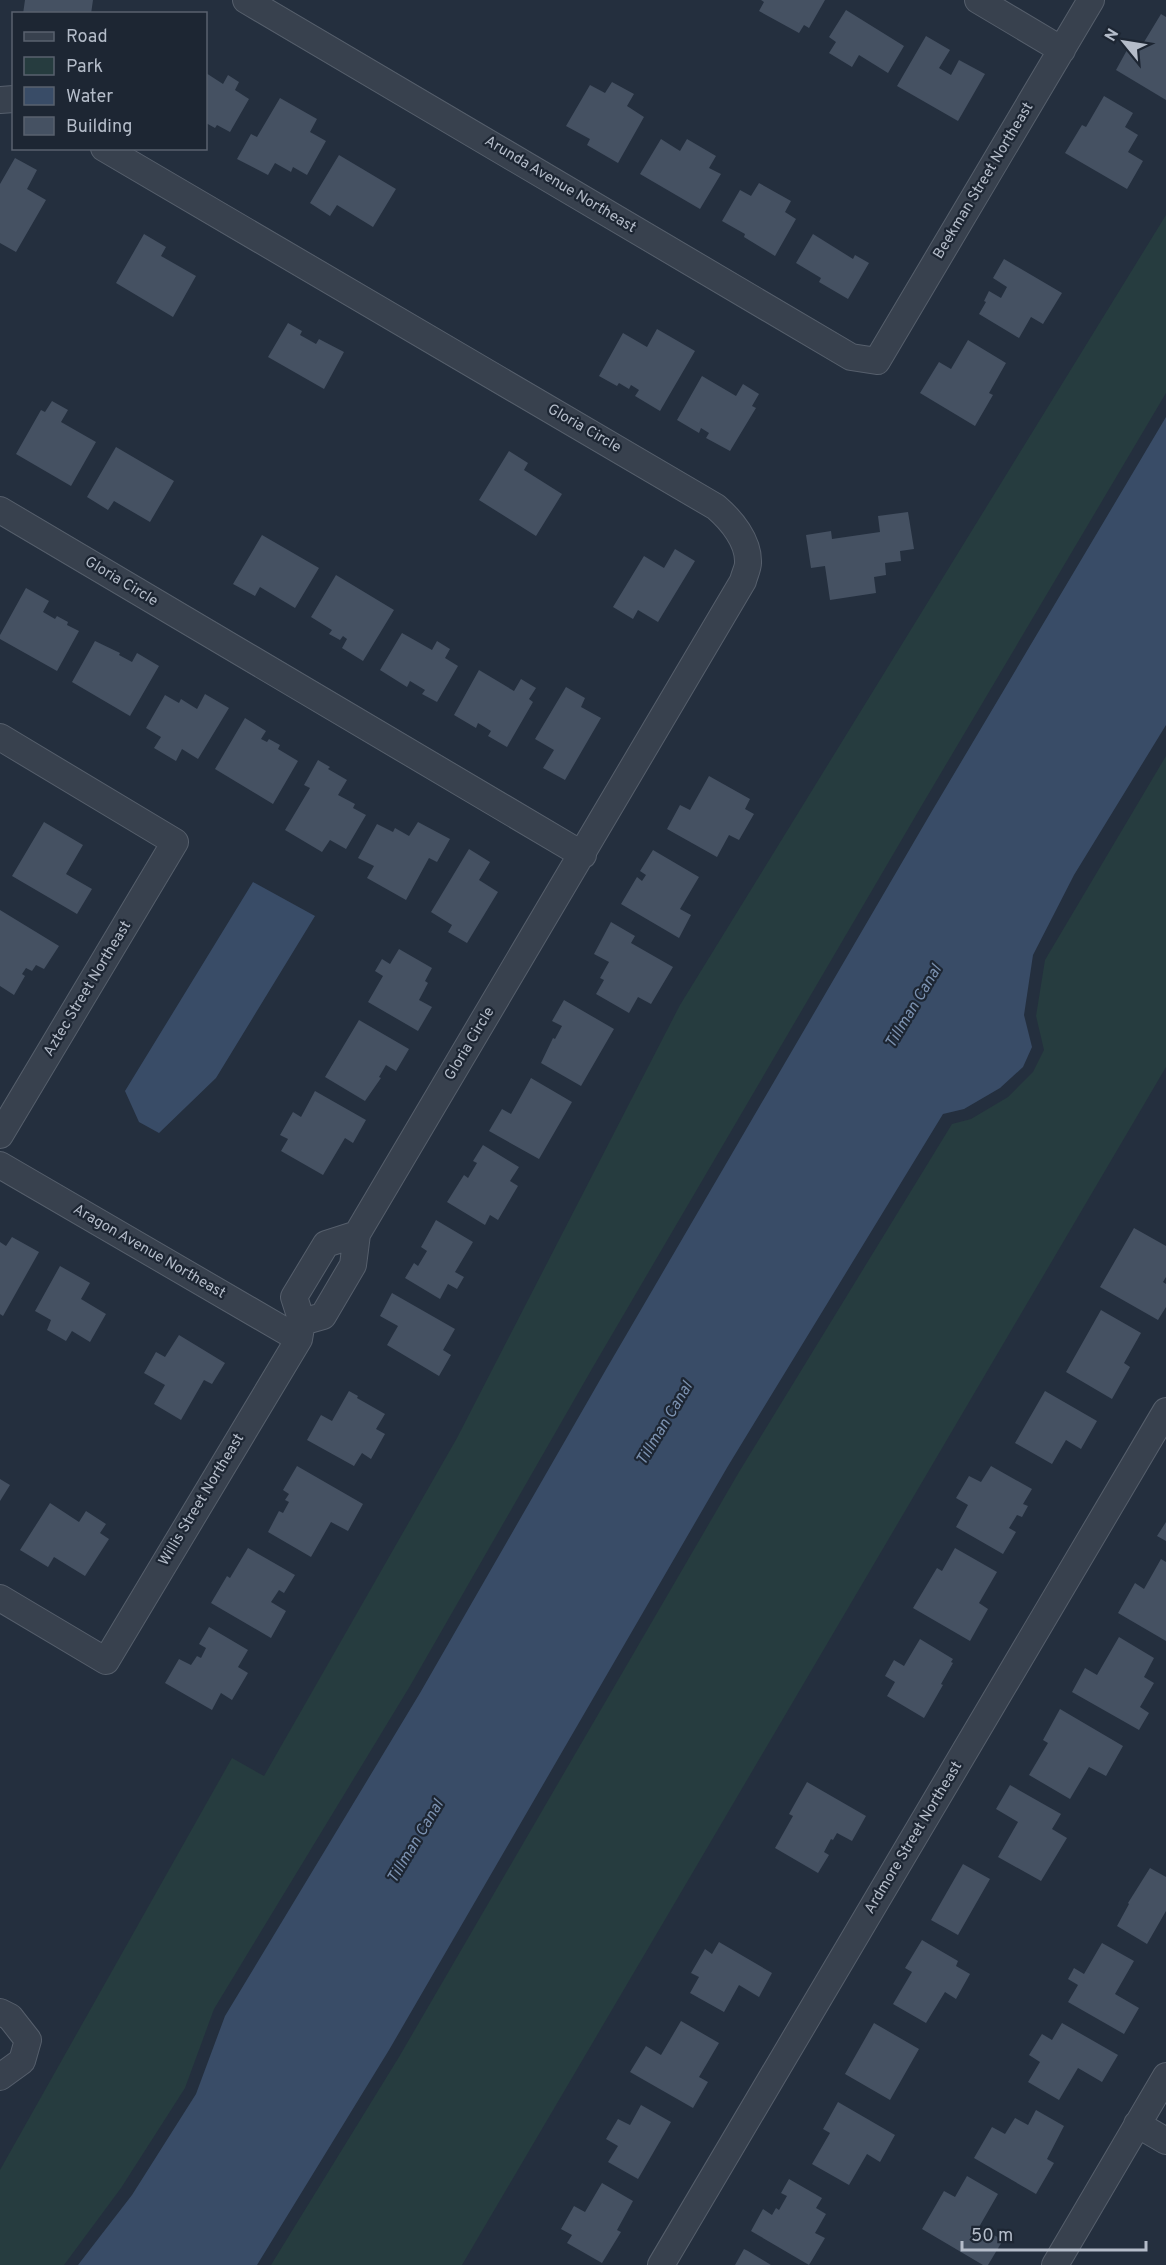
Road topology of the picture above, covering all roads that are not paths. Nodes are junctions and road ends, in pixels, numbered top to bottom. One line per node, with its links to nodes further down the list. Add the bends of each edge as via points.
1 (246, 0): 6 (street, Arunda Avenue Northeast, via 851,357)
2 (978, 0): 4 (street)
3 (1091, 0): 4 (street, Beekman Street Northeast)
4 (1062, 50): 6 (street, Beekman Street Northeast)
5 (107, 150): 9 (street, Gloria Circle, via 716,507 732,522 744,544 748,563 743,581)
6 (877, 361)
7 (0, 510): 9 (street, Gloria Circle)
8 (0, 737): 10 (street, Aztec Street Northeast, via 175,842)
9 (583, 855): 12 (street, Gloria Circle)
10 (0, 1135)
11 (0, 1165): 13 (street, Aragon Avenue Northeast)
12 (357, 1234): 13 (street, Gloria Circle, via 353,1265 322,1316); 13 (street, via 327,1244 294,1297)
13 (301, 1330): 15 (street, Willis Street Northeast, via 106,1661)
14 (1166, 1411): 21 (street, Ardmore Street Northeast)
15 (0, 1598)
16 (0, 2012): 18 (street, via 10,2017 28,2040 22,2061)
17 (1166, 2076): 19 (street)
18 (0, 2077)
19 (1137, 2124): 20 (street); 22 (street)
20 (1166, 2141)
21 (661, 2265)
22 (1054, 2265)

